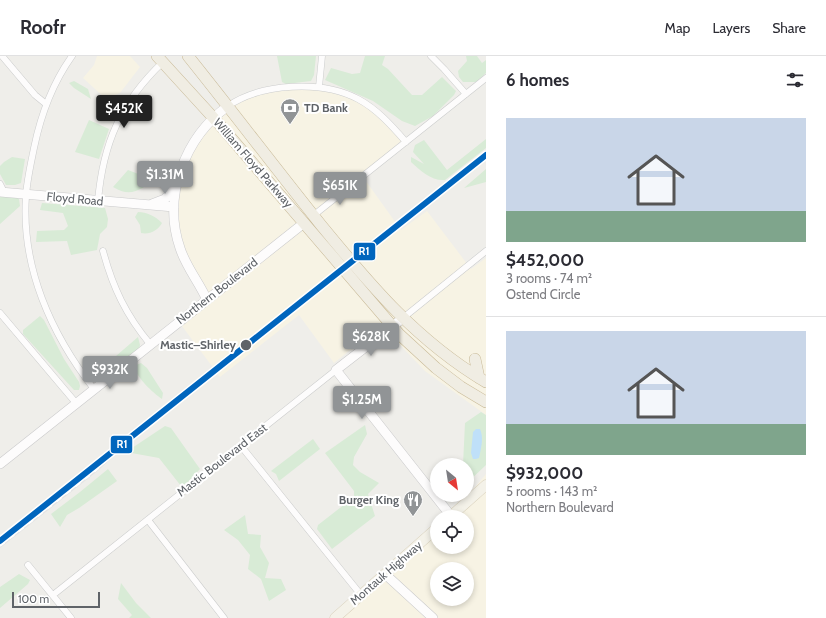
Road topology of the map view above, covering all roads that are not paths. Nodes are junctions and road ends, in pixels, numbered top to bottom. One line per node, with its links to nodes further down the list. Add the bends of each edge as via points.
1 (2, 56): 10 (street, via 35,95)
2 (72, 56): 10 (street)
3 (188, 56): 11 (highway, William Floyd Parkway)
4 (322, 56): 8 (street)
5 (431, 56): 9 (street)
6 (160, 59): 12 (highway, William Floyd Parkway); 17 (street, via 132,96 112,134 103,164)
7 (486, 78): 9 (street)
8 (319, 87): 11 (street, via 266,91 244,97); 13 (street, via 344,93 365,104 382,116)
9 (466, 94): 13 (street)
10 (46, 104): 16 (street, via 37,133)
11 (228, 106): 12 (street); 20 (highway, William Floyd Parkway)
12 (213, 118): 14 (street, via 189,150); 21 (highway, William Floyd Parkway)
13 (406, 142): 20 (street)
14 (177, 184): 18 (street, via 165,199); 19 (street)
15 (1, 189): 16 (street, Floyd Road)
16 (26, 194): 17 (street, Floyd Road); 32 (street, via 27,240 40,294 68,354)
17 (98, 201): 18 (street, Floyd Road)
18 (147, 205): 19 (street, Floyd Road)
19 (174, 207): 24 (street, via 178,244)
20 (314, 216): 26 (highway, William Floyd Parkway, via 370,284)
21 (304, 223): 24 (street, Northern Boulevard); 27 (highway, William Floyd Parkway)
22 (103, 251): 28 (street, via 122,304)
23 (486, 251): 26 (street)
24 (207, 300): 28 (street, Northern Boulevard)
25 (0, 313): 34 (street)
26 (403, 318): 27 (street, Mastic Boulevard East); 31 (highway, William Floyd Parkway, via 438,349)
27 (392, 326): 30 (street, Mastic Boulevard East); 33 (highway, William Floyd Parkway, via 436,368)
28 (150, 344): 32 (street, Northern Boulevard)
29 (475, 359): 31 (highway)
30 (336, 370): 35 (street, Mastic Boulevard East); 38 (street)
31 (482, 380)
32 (94, 389): 34 (street, Northern Boulevard)
33 (486, 402)
34 (76, 403): 36 (street, Northern Boulevard)
35 (241, 446): 40 (street, Mastic Boulevard East); 45 (street)
36 (0, 464)
37 (485, 487): 39 (main road)
38 (445, 510)
39 (458, 510)
40 (148, 520): 44 (street, Mastic Boulevard East); 47 (street)
41 (430, 534): 43 (main road, Montauk Highway)
42 (28, 565): 44 (street)
43 (385, 574): 45 (main road, Montauk Highway); 49 (street)
44 (53, 595): 46 (street)
45 (361, 595): 48 (main road, Montauk Highway)
46 (70, 618)
47 (224, 618)
48 (335, 618)
49 (433, 618)

